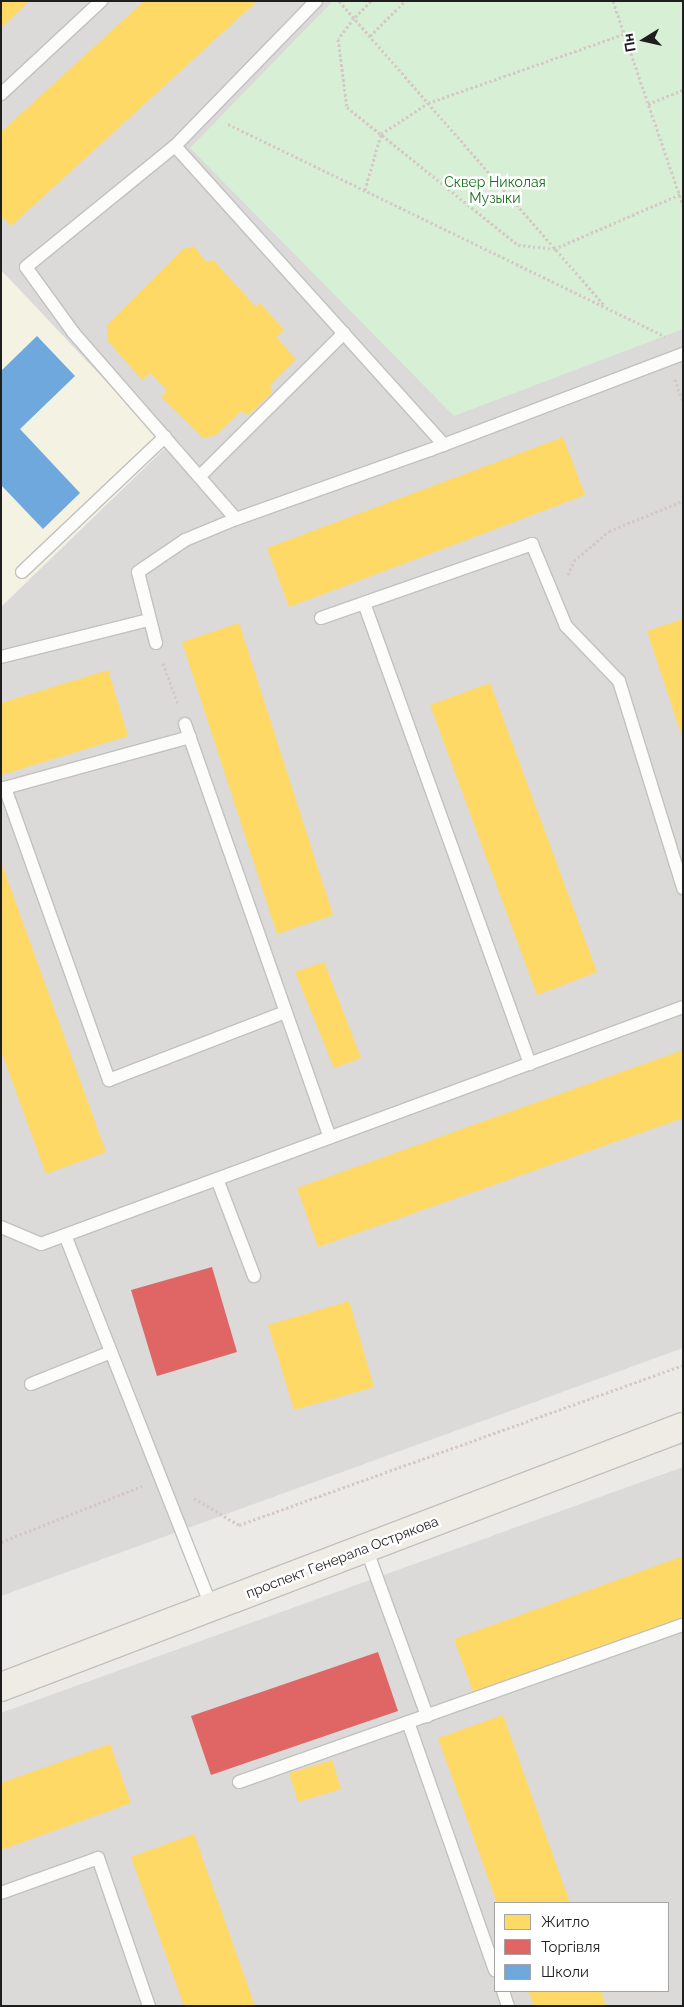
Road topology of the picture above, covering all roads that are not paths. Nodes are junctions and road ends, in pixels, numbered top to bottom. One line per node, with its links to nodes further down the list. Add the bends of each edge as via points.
1 (101, 1): 3 (lane)
2 (316, 1): 4 (lane)
3 (1, 94)
4 (175, 146): 5 (lane); 7 (lane, via 26,267 73,332)
5 (344, 333): 8 (lane); 9 (lane)
6 (683, 354): 8 (lane)
7 (166, 437): 9 (lane); 11 (lane)
8 (444, 445): 10 (lane)
9 (200, 476): 10 (lane)
10 (236, 519): 14 (lane, via 185,540 138,572)
11 (22, 572)
12 (364, 603): 13 (lane); 20 (lane, via 532,544 566,626 619,681); 23 (lane)
13 (321, 618)
14 (148, 620): 15 (lane); 16 (lane)
15 (156, 643)
16 (1, 657)
17 (184, 724): 18 (lane)
18 (190, 738): 19 (lane); 22 (lane)
19 (3, 789): 22 (lane, via 109,1080)
20 (683, 888)
21 (683, 1007): 23 (lane)
22 (285, 1012): 24 (lane)
23 (530, 1064): 24 (lane)
24 (330, 1137): 25 (lane)
25 (217, 1179): 27 (lane); 28 (lane)
26 (1, 1227): 27 (lane, via 41,1244)
27 (65, 1235): 29 (lane)
28 (254, 1276)
29 (111, 1352): 30 (lane); 33 (lane)
30 (30, 1384)
31 (683, 1427): 32 (main road, проспект Генерала Острякова)
32 (366, 1548): 33 (main road, проспект Генерала Острякова); 36 (lane)
33 (212, 1608): 35 (main road, проспект Генерала Острякова)
34 (683, 1626): 36 (lane)
35 (1, 1687)
36 (427, 1716): 37 (lane)
37 (408, 1722): 38 (lane); 40 (lane)
38 (239, 1782)
39 (1, 1893): 42 (lane, via 98,1858)
40 (494, 1967)
41 (503, 1992): 43 (lane)
42 (149, 2006)
43 (508, 2006)

